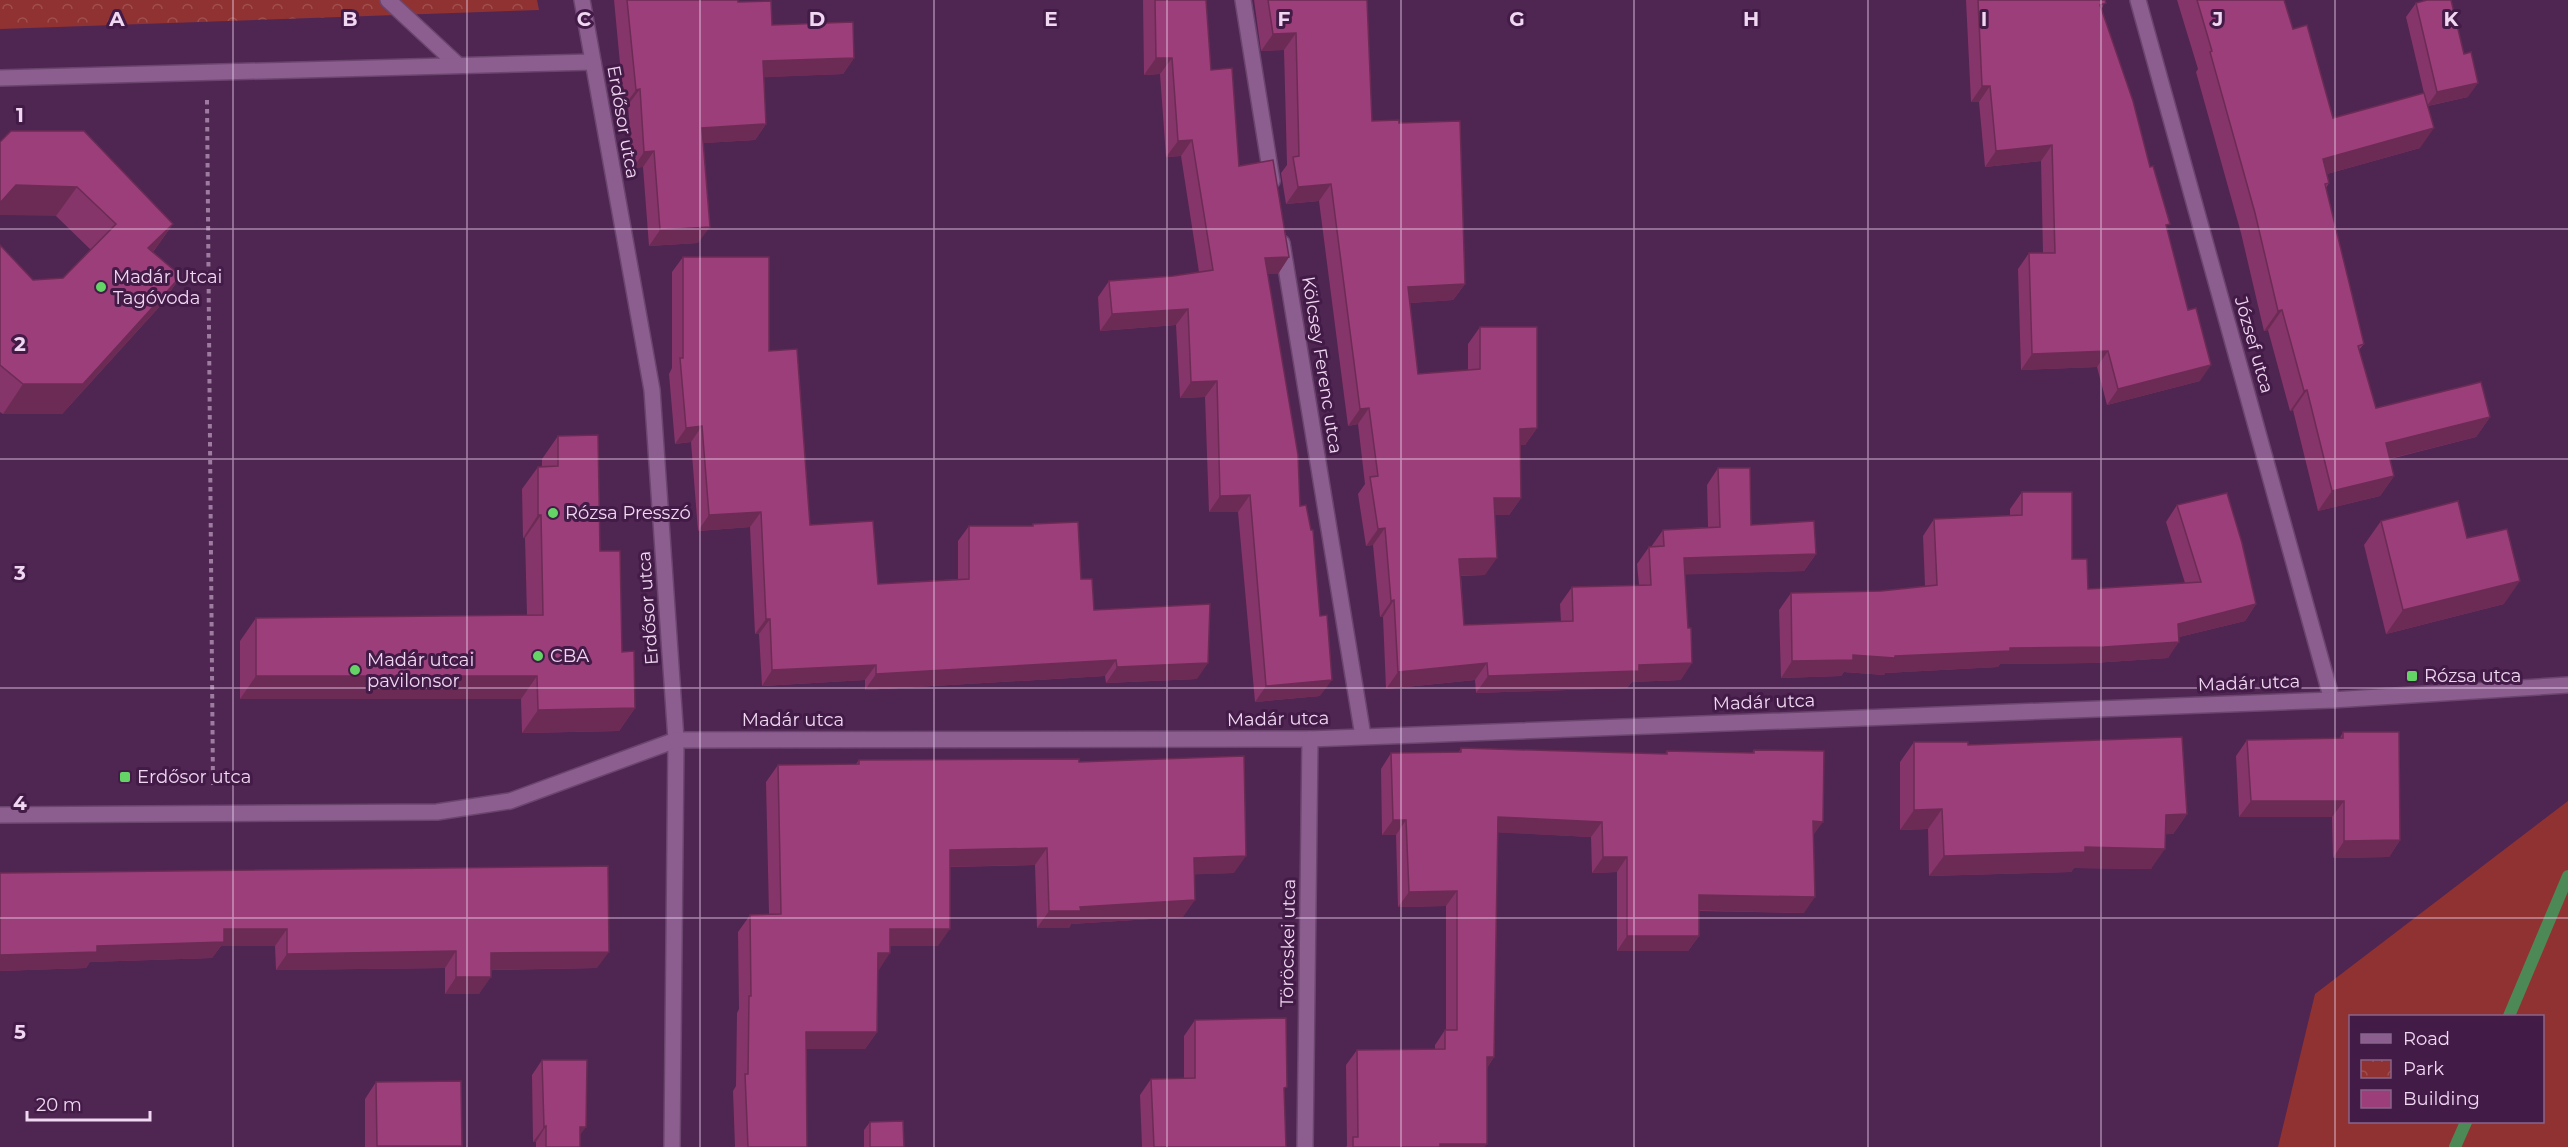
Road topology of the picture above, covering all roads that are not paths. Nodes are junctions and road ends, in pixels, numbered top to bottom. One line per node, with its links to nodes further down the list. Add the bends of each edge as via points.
1 (388, 0): 6 (street)
2 (582, 0): 5 (street, Erdősor utca)
3 (1243, 0): 8 (street)
4 (2138, 0): 11 (street, József utca)
5 (593, 62): 6 (street); 14 (street, Erdősor utca, via 652,390)
6 (458, 65): 7 (street)
7 (0, 78)
8 (1275, 199)
9 (1279, 222): 12 (street, Kölcsey Ferenc utca)
10 (2565, 685): 11 (street, Madár utca)
11 (2332, 699): 12 (street, Madár utca)
12 (1364, 736): 13 (street, Madár utca)
13 (1310, 738): 14 (street, Madár utca); 17 (street, Töröcskei utca)
14 (676, 740): 15 (street, Madár utca, via 510,801 437,812); 16 (street, Erdősor utca)
15 (0, 815)
16 (672, 1147)
17 (1305, 1147)

